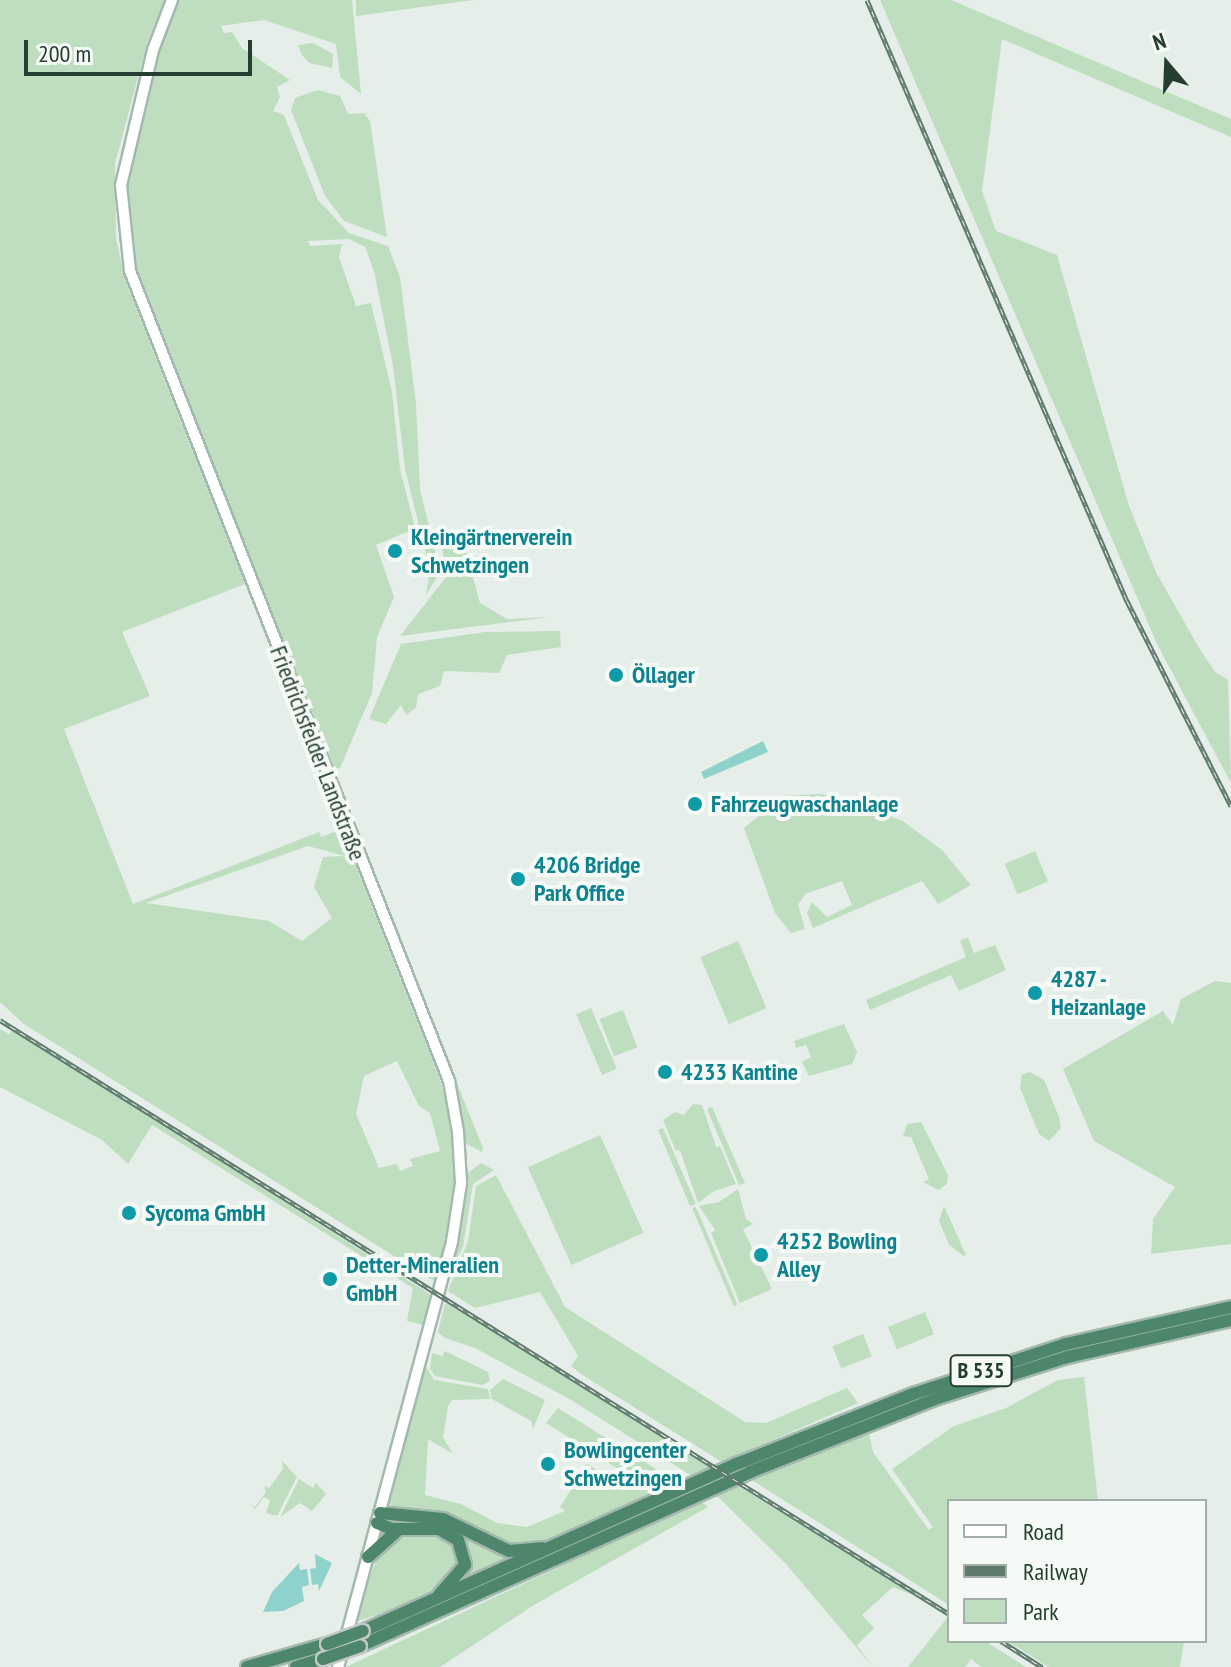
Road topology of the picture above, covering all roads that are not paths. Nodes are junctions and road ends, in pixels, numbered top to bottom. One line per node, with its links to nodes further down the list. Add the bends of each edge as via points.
1 (172, 0): 4 (main road, Friedrichsfelder Landstraße, via 153,50 124,171 122,226 130,271 449,1081 458,1132 461,1183 452,1242)
2 (1231, 1307): 6 (highway, B 535, via 1066,1344 913,1394 739,1463)
3 (1231, 1320): 10 (highway, B 535, bridge, via 1103,1347 938,1398 750,1472 360,1646)
4 (378, 1518): 5 (highway); 6 (highway, via 443,1519 509,1551); 7 (main road, Friedrichsfelder Landstraße)
5 (398, 1530): 7 (highway); 8 (highway, via 439,1529 461,1545 463,1572)
6 (557, 1546): 8 (highway, B 535)
7 (368, 1557): 11 (main road, Friedrichsfelder Landstraße)
8 (435, 1602): 9 (highway, B 535, bridge, via 327,1644)
9 (247, 1667)
10 (296, 1667)
11 (338, 1667)

